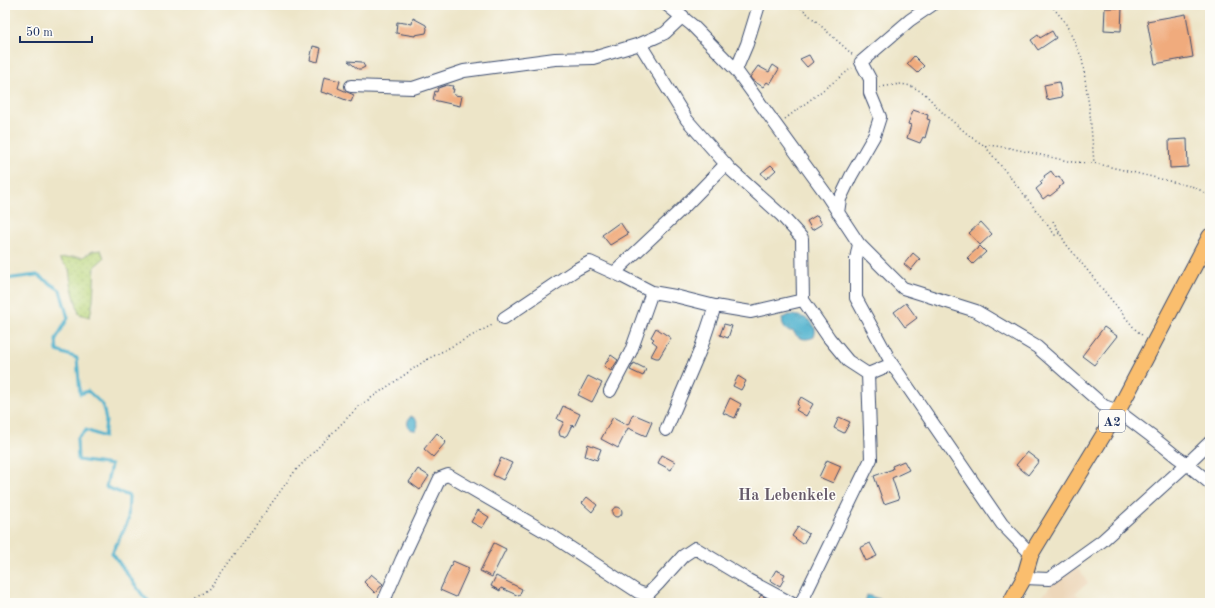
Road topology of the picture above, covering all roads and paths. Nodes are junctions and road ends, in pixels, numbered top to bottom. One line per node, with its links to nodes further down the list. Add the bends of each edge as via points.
1 (667, 5): 6 (street)
2 (759, 5): 9 (street)
3 (798, 5): 8 (path)
4 (932, 5): 8 (street, via 910,20)
5 (1051, 5): 14 (path, via 1065,22 1082,58)
6 (683, 16): 7 (street, via 665,33); 9 (street)
7 (640, 44): 10 (street, via 593,58 555,59 464,71 413,88); 15 (street, via 687,120)
8 (861, 62): 11 (street, via 870,79); 12 (path)
9 (736, 70): 12 (street)
10 (351, 86)
11 (870, 87): 13 (path, via 901,84 911,86 924,93 945,115); 17 (street, via 880,117 874,136 840,199)
12 (775, 126): 17 (street)
13 (985, 146): 14 (path, via 1010,148 1072,162); 19 (path, via 1055,235)
14 (1094, 163): 16 (path, via 1194,187)
15 (726, 164): 22 (street); 24 (street, via 802,238)
16 (1210, 197)
17 (838, 213): 21 (street)
18 (1053, 222): 19 (path)
19 (1060, 233): 27 (path, via 1066,244 1135,329)
20 (1210, 236): 27 (main road, A2)
21 (858, 244): 28 (street, via 856,298); 31 (street, via 903,288 976,312 1037,347 1104,406)
22 (614, 273): 23 (street); 26 (street, via 590,262)
23 (652, 292): 25 (street); 30 (street, via 631,351)
24 (803, 300): 25 (street, via 751,312); 29 (street, via 848,361)
25 (715, 306): 32 (street, via 701,348)
26 (504, 318): 38 (path, via 426,360 358,407 294,471 211,587)
27 (1152, 345): 31 (main road, A2)
28 (892, 364): 29 (street); 36 (street, via 1002,524)
29 (868, 374): 41 (street, via 871,459)
30 (610, 391)
31 (1118, 411): 34 (street); 36 (main road, A2)
32 (666, 430)
33 (1210, 442): 34 (street)
34 (1187, 464): 35 (street); 37 (street, via 1102,542 1049,579)
35 (1210, 483)
36 (1031, 554): 37 (main road, A2)
37 (1024, 578): 42 (main road, A2)
38 (189, 603)
39 (383, 603): 40 (street, via 440,478 448,475 551,535 638,592 647,595 683,556 695,548)
40 (791, 603)
41 (801, 603)
42 (1010, 603)

